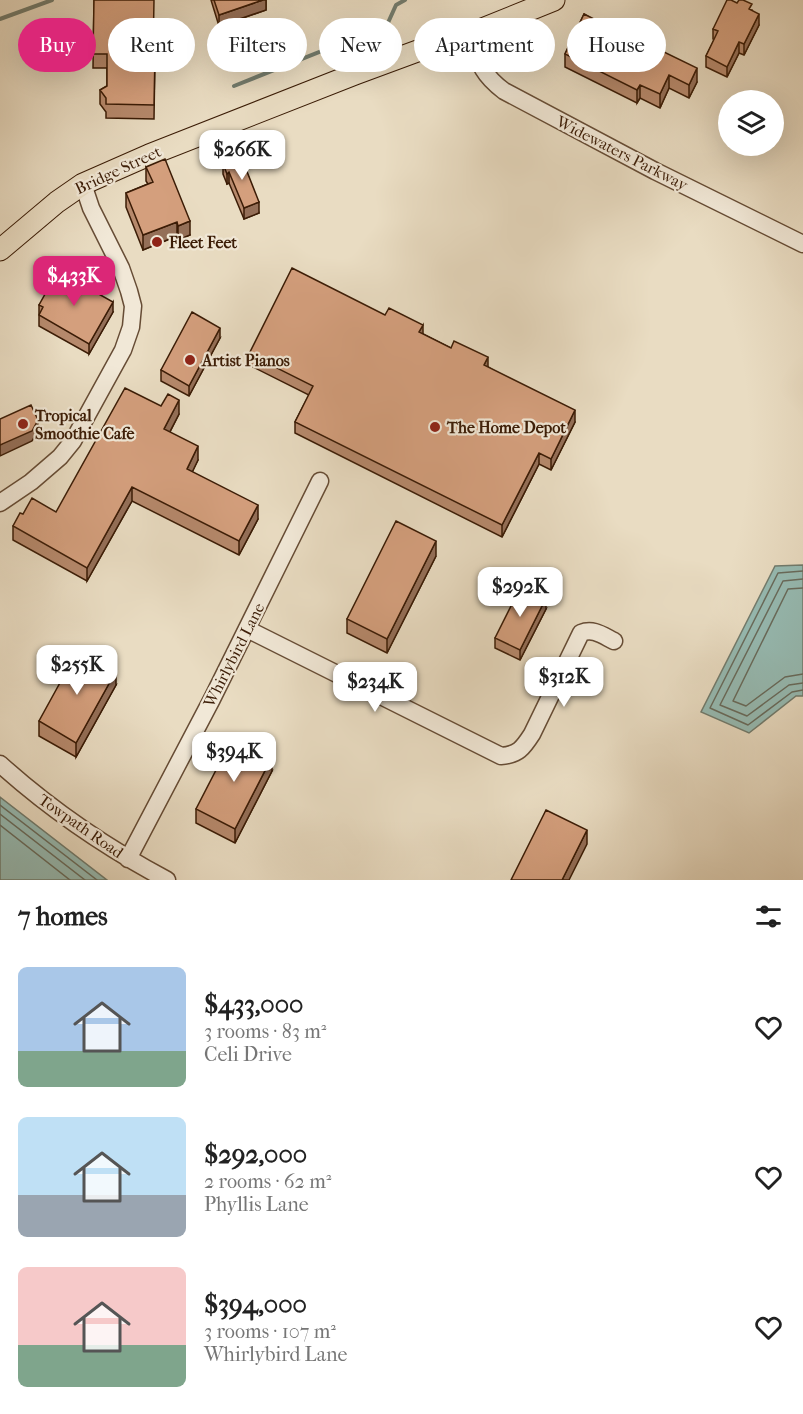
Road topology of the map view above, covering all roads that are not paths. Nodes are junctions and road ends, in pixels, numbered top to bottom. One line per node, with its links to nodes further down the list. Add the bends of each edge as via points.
1 (554, 0): 2 (main road, Bridge Street)
2 (510, 18)
3 (414, 52): 5 (main road, Bridge Street)
4 (484, 72): 6 (street, Widewaters Parkway, via 504,91)
5 (82, 184): 7 (main road, Bridge Street); 9 (street, via 129,291 133,306 131,327 123,351 73,441 31,482)
6 (803, 244)
7 (0, 250)
8 (320, 482): 10 (street, Whirlybird Lane)
9 (0, 503)
10 (247, 629): 11 (street, via 501,756 512,756 523,748 581,633 593,630); 13 (street, Whirlybird Lane)
11 (614, 641)
12 (0, 764): 13 (street, Towpath Road, via 29,790)
13 (128, 859): 14 (street, Towpath Road)
14 (167, 880)

